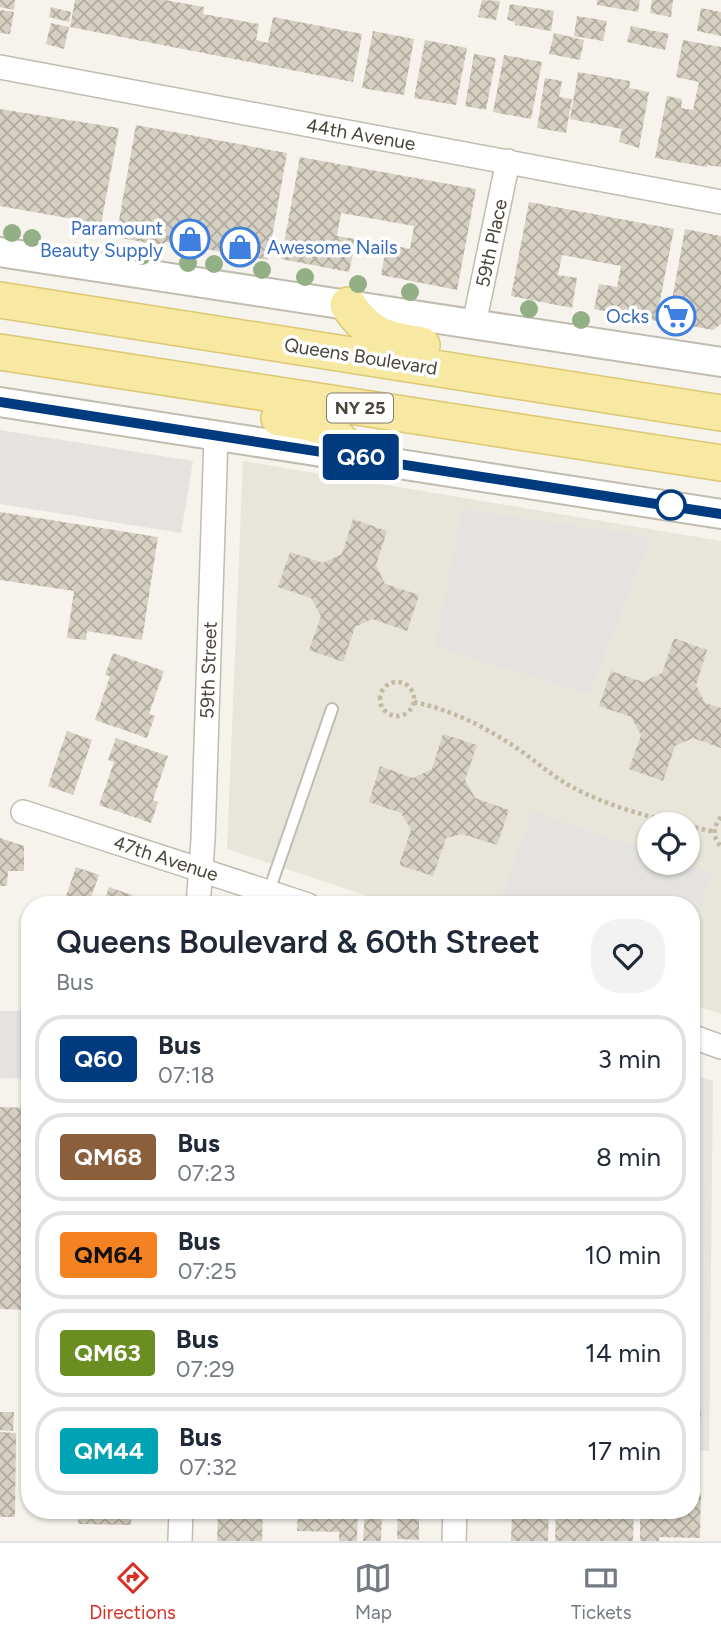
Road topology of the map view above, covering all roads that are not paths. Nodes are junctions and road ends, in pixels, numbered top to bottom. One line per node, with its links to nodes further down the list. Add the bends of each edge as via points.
1 (0, 67): 2 (street, 44th Avenue)
2 (508, 161): 3 (street, 44th Avenue); 7 (street, 59th Place)
3 (721, 202)
4 (0, 251): 6 (street)
5 (0, 300): 11 (main road, Queens Boulevard)
6 (348, 305): 7 (street); 11 (main road, via 363,325 379,336 464,352)
7 (474, 324): 9 (street)
8 (0, 352): 10 (main road, NY 25)
9 (721, 362)
10 (161, 377): 15 (main road, via 240,412 321,425 337,436); 16 (main road, NY 25)
11 (552, 386): 13 (main road, Queens Boulevard)
12 (0, 402): 14 (street)
13 (721, 413)
14 (216, 436): 15 (street); 20 (street, 59th Street)
15 (351, 455): 17 (street)
16 (721, 463)
17 (721, 514)
18 (332, 709): 21 (lane)
19 (23, 813): 20 (street, 47th Avenue)
20 (202, 869): 21 (street, 47th Avenue); 22 (street, 59th Street)
21 (269, 891): 23 (street, 47th Avenue)
22 (199, 896)
23 (283, 896)
24 (700, 1039): 25 (street)
25 (721, 1047)
26 (181, 1519): 28 (street)
27 (455, 1519): 29 (street)
28 (180, 1541)
29 (454, 1541)

